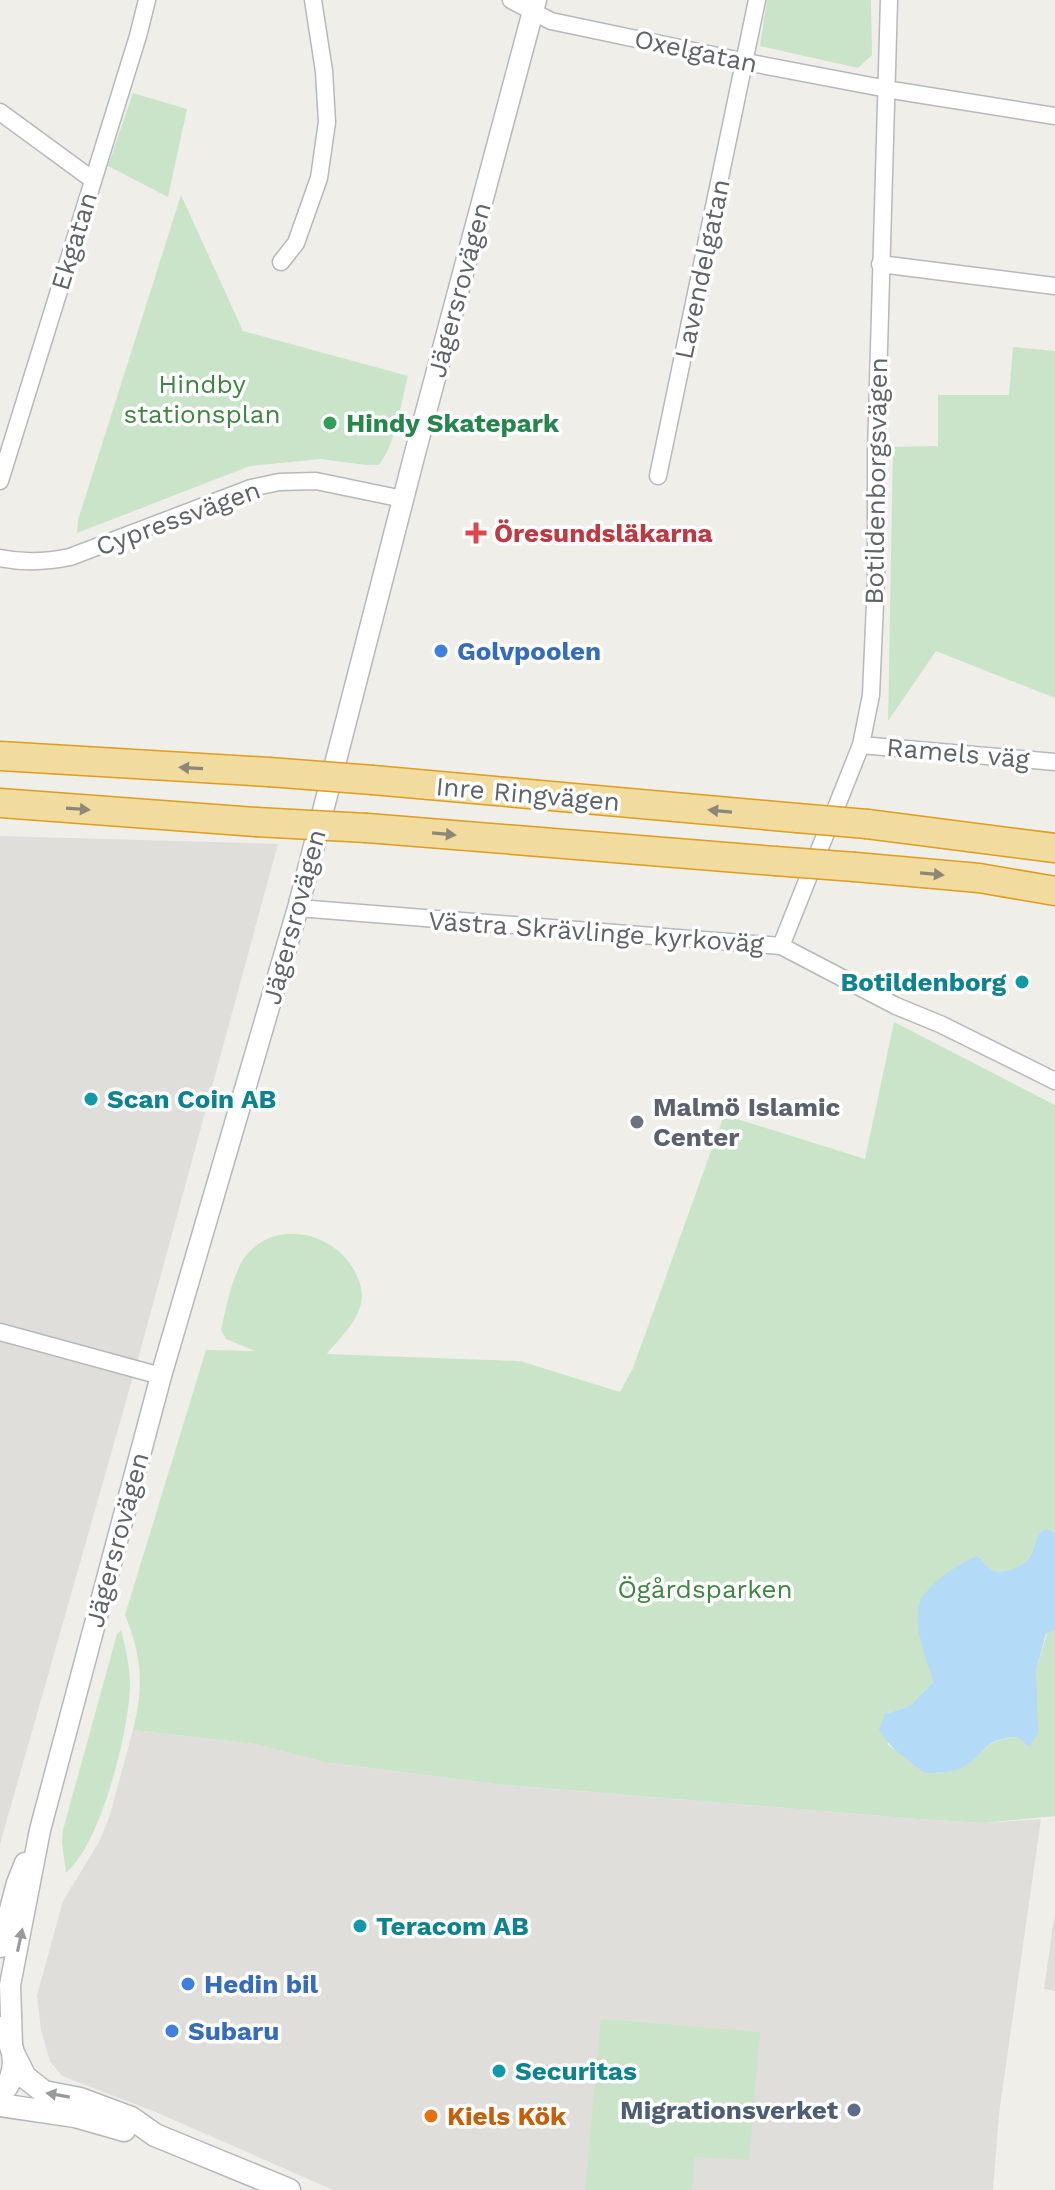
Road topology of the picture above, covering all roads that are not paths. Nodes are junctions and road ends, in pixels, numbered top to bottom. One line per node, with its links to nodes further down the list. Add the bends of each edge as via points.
1 (147, 0): 11 (street, Ekgatan)
2 (313, 0): 12 (street, via 327,122 319,178 296,243)
3 (511, 0): 6 (street, Oxelgatan)
4 (757, 0): 7 (street, Lavendelgatan)
5 (889, 0): 8 (street, Botildenborgsvägen)
6 (535, 6): 7 (street, Oxelgatan, via 551,21); 17 (street, Jägersrovägen)
7 (746, 62): 8 (street, Oxelgatan); 15 (street, Lavendelgatan)
8 (886, 88): 10 (street, Oxelgatan); 13 (street, Botildenborgsvägen)
9 (0, 112): 11 (street)
10 (1055, 116)
11 (93, 180): 16 (street, Ekgatan)
12 (281, 262)
13 (880, 264): 14 (street); 19 (street, Botildenborgsvägen, via 876,580 871,695)
14 (1055, 286)
15 (658, 476)
16 (0, 481)
17 (403, 499): 18 (street, Cypressvägen, via 316,481 279,482 70,557 45,562); 25 (street, Jägersrovägen)
18 (0, 558)
19 (861, 745): 21 (street, Ramels väg); 26 (street, Botildenborgsvägen)
20 (0, 756): 23 (highway, Inre Ringvägen, one-way to 20, bridge, via 867,824 373,780)
21 (1055, 762)
22 (0, 803): 24 (highway, Inre Ringvägen, one-way to 24, bridge, via 855,867)
23 (1055, 848)
24 (1055, 891)
25 (298, 908): 26 (street, Västra Skrävlinge kyrkoväg); 29 (street, Jägersrovägen)
26 (781, 946): 27 (street, Västra Skrävlinge kyrkoväg)
27 (1055, 1081)
28 (0, 1332): 29 (street)
29 (161, 1376): 30 (street, Jägersrovägen)
30 (40, 1830): 31 (street, Jägersrovägen, via 17,1883); 32 (street, Jägersrovägen, one-way to 30, via 10,1985)
31 (0, 1947)
32 (9, 2042): 33 (main road, via 12,2078); 35 (main road, one-way to 32, via 103,2107 44,2092 25,2077)
33 (0, 2095)
34 (0, 2105): 35 (main road)
35 (155, 2135): 36 (main road)
36 (289, 2190)

